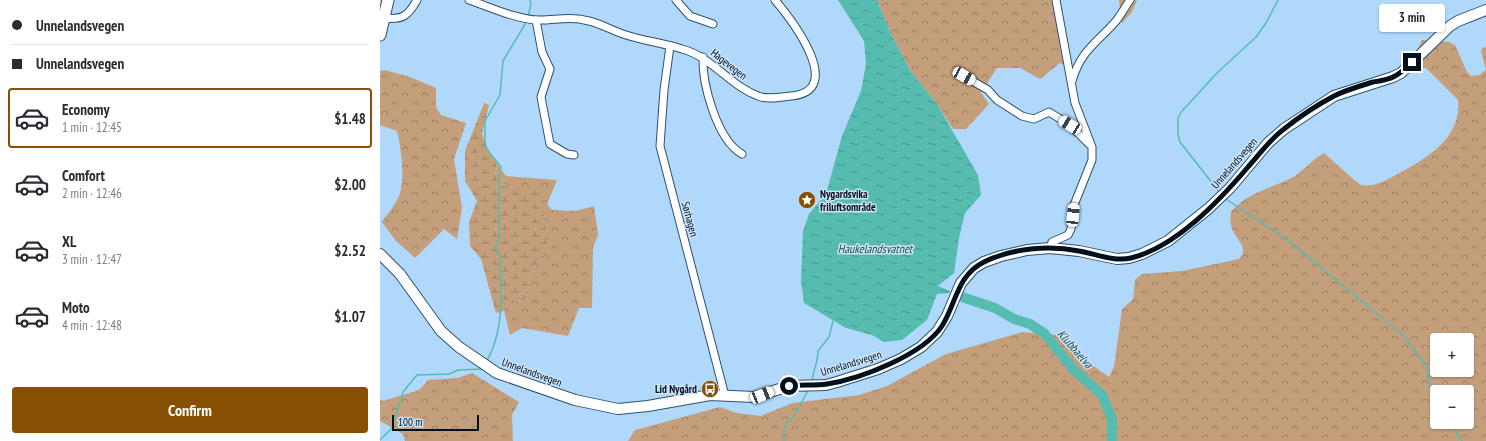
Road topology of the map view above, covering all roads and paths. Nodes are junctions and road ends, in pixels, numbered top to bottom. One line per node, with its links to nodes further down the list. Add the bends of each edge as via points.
1 (388, 0): 9 (main road)
2 (417, 0): 9 (street, via 404,17)
3 (469, 0): 10 (street, Hagevegen)
4 (676, 0): 11 (street, via 686,14)
5 (775, 0): 14 (street, Hagevegen, via 799,30 811,54 814,76 811,86 806,90 795,95 760,97 742,88)
6 (1056, 0): 16 (street)
7 (1130, 0): 16 (street, via 1116,20 1085,52)
8 (1486, 10): 20 (main road, Unnelandsvegen, via 1450,26 1400,73 1334,96 1284,129 1268,142 1224,193 1168,241 1142,254 1117,259)
9 (384, 18): 12 (main road)
10 (531, 19): 13 (street, Hagevegen, via 586,20 627,36); 19 (street, via 550,69 541,96 549,141 553,147)
11 (714, 24)
12 (380, 35)
13 (670, 46): 14 (street, Hagevegen); 22 (street, Sørhagen, via 660,146)
14 (703, 57): 18 (street, via 704,75 713,108 727,140)
15 (964, 76): 17 (street, via 988,90 997,100 1022,116 1034,119 1049,112 1070,125)
16 (1071, 83): 17 (street, via 1075,103)
17 (1092, 147): 20 (street, via 1092,160 1074,205 1071,229 1068,236 1052,242)
18 (742, 154)
19 (574, 155)
20 (1050, 248): 22 (main road, Unnelandsvegen, via 1001,256 974,268 961,283 937,332 921,347 901,359 878,369 826,384 789,386 746,398)
21 (380, 254): 22 (main road, Unnelandsvegen, via 400,274 441,331 497,373 575,400 618,408 648,406 710,395)
22 (725, 396)

